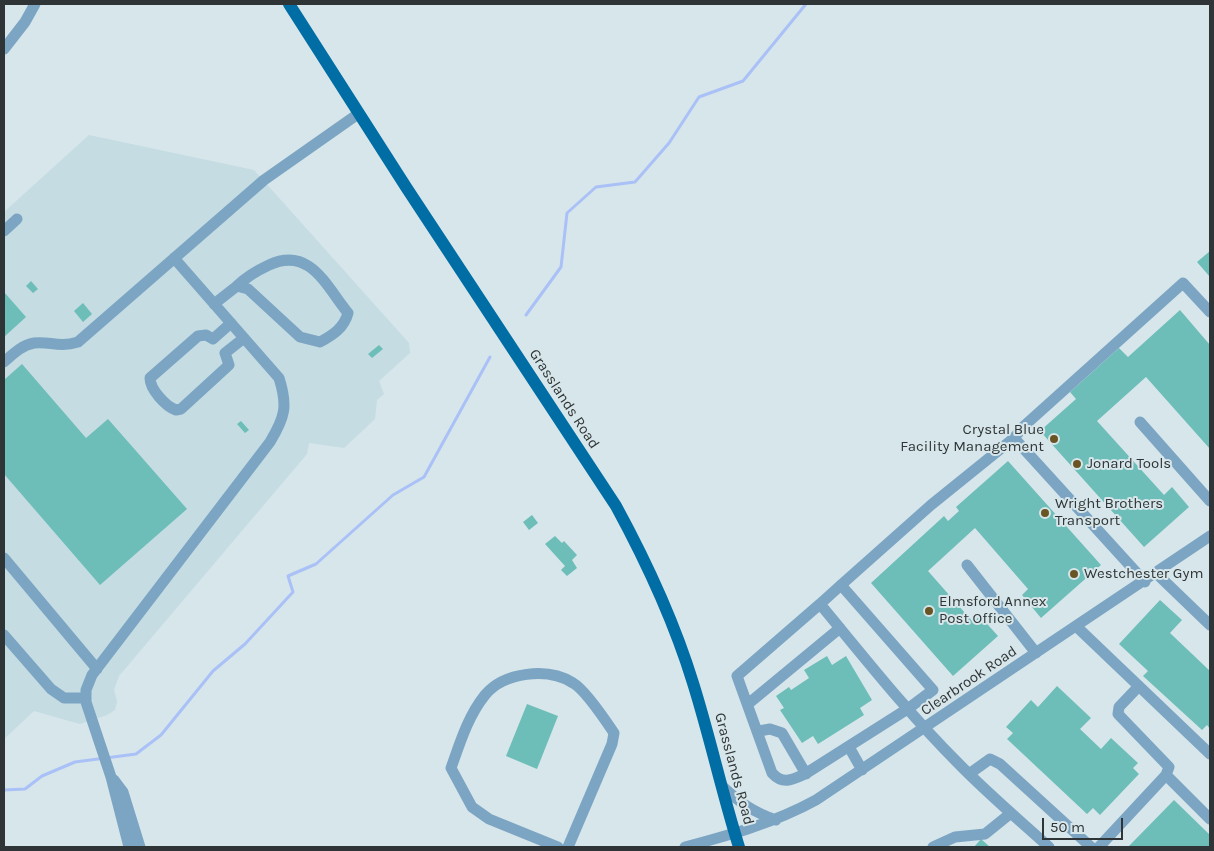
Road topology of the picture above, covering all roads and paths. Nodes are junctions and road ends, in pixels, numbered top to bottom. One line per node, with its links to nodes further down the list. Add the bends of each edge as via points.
1 (35, 4): 3 (street)
2 (288, 4): 4 (main road, Grasslands Road)
3 (4, 49)
4 (358, 114): 7 (street, via 264,180); 45 (main road, Grasslands Road, via 616,506 645,558 692,681)
5 (17, 219): 6 (street)
6 (4, 231)
7 (174, 258): 9 (street); 15 (street, via 78,342 64,346 35,343 22,347)
8 (237, 286): 8 (street, via 248,289 300,337 320,342 345,323 348,313 308,264 282,260 247,276); 9 (street)
9 (214, 304): 11 (street)
10 (1210, 312): 17 (street, via 1183,283)
11 (231, 323): 12 (street); 13 (street)
12 (244, 338): 14 (street); 31 (street, via 279,378 285,412 280,425)
13 (213, 339): 14 (street); 14 (street, via 206,335 198,336 150,378 152,388 171,408 181,409 229,365)
14 (225, 353)
15 (4, 362)
16 (1140, 422): 18 (street)
17 (1014, 438): 23 (street); 24 (street, via 931,505)
18 (1210, 501)
19 (1210, 536): 22 (street, Clearbrook Road)
20 (4, 558): 31 (street)
21 (967, 565): 30 (street)
22 (1156, 573): 23 (street, Clearbrook Road); 26 (street)
23 (1145, 582): 27 (street, Clearbrook Road)
24 (841, 585): 25 (street); 35 (street, via 933,690)
25 (820, 604): 28 (street); 34 (street, via 737,676)
26 (1210, 625)
27 (1077, 626): 30 (street, Clearbrook Road); 32 (street)
28 (840, 628): 34 (street); 35 (street)
29 (4, 635): 33 (street, via 51,689 64,698)
30 (1036, 654): 36 (street, Clearbrook Road)
31 (97, 669): 33 (street, via 86,690)
32 (1139, 686): 39 (street); 43 (street, via 1119,706 1118,714 1168,764)
33 (86, 698): 44 (street)
34 (748, 704): 37 (street)
35 (909, 708): 36 (street); 38 (street)
36 (926, 727): 40 (street, Clearbrook Road); 42 (street)
37 (759, 731): 41 (street, via 770,729 782,733); 41 (street, via 772,773 777,779 789,782)
38 (849, 747): 40 (street); 41 (street)
39 (1210, 754)
40 (862, 770): 48 (street, Clearbrook Road, via 816,800)
41 (806, 774)
42 (969, 774): 46 (street); 58 (street, via 990,759 1000,764)
43 (1166, 775): 47 (street); 59 (street)
44 (111, 777): 50 (street); 51 (street, via 123,792)
45 (722, 786): 48 (street, via 741,804); 49 (main road, Grasslands Road)
46 (1011, 813): 56 (street, via 985,834 955,837); 57 (street)
47 (1210, 818)
48 (776, 820): 49 (street, Clearbrook Road)
49 (735, 834): 54 (street, Clearbrook Road); 55 (main road, Grasslands Road)
50 (129, 847)
51 (140, 847)
52 (558, 847): 53 (street, via 483,815 472,806 451,768 470,717 486,694 509,678 532,674 554,676 574,683 614,733)
53 (568, 847)
54 (685, 847)
55 (739, 847)
56 (933, 847)
57 (1049, 847)
58 (1091, 847)
59 (1099, 847)

